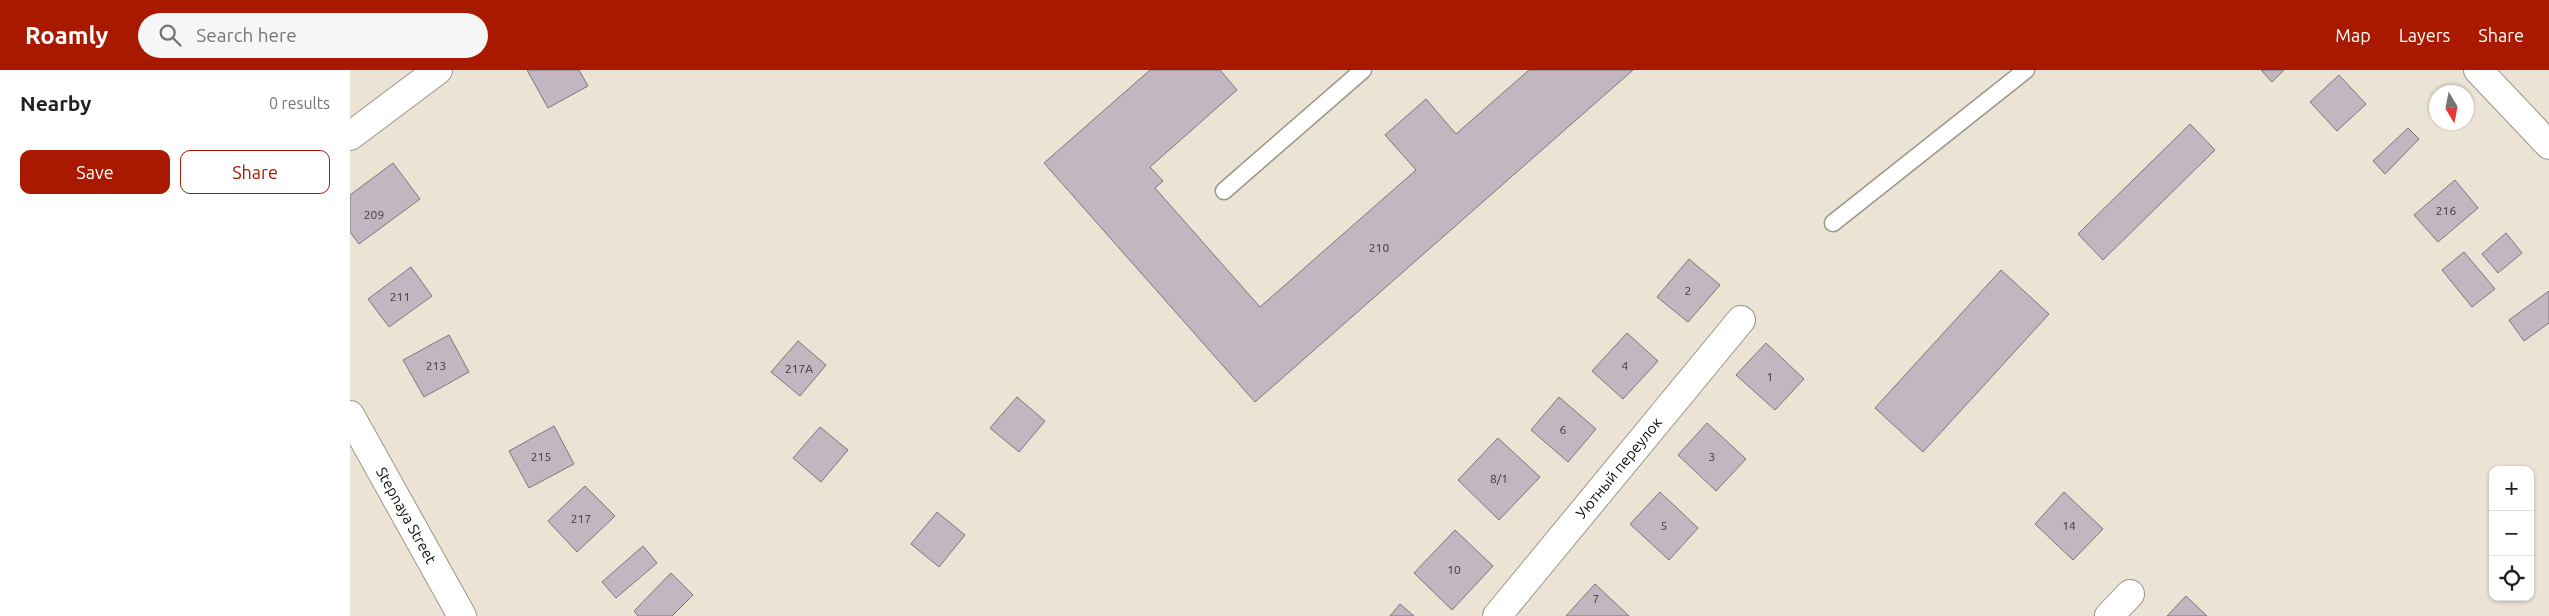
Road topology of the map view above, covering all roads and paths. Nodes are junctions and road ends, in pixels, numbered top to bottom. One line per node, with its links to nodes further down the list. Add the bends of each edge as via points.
1 (438, 70): 5 (street)
2 (1363, 70): 7 (lane)
3 (2026, 70): 8 (lane)
4 (2478, 70): 6 (street)
5 (350, 136)
6 (2549, 146)
7 (1224, 191)
8 (1833, 223)
9 (1741, 320): 13 (street, Уютный переулок)
10 (350, 415): 12 (street, Stepnaya Street)
11 (2130, 594): 14 (street)
12 (462, 616)
13 (1497, 616)
14 (2108, 616)

